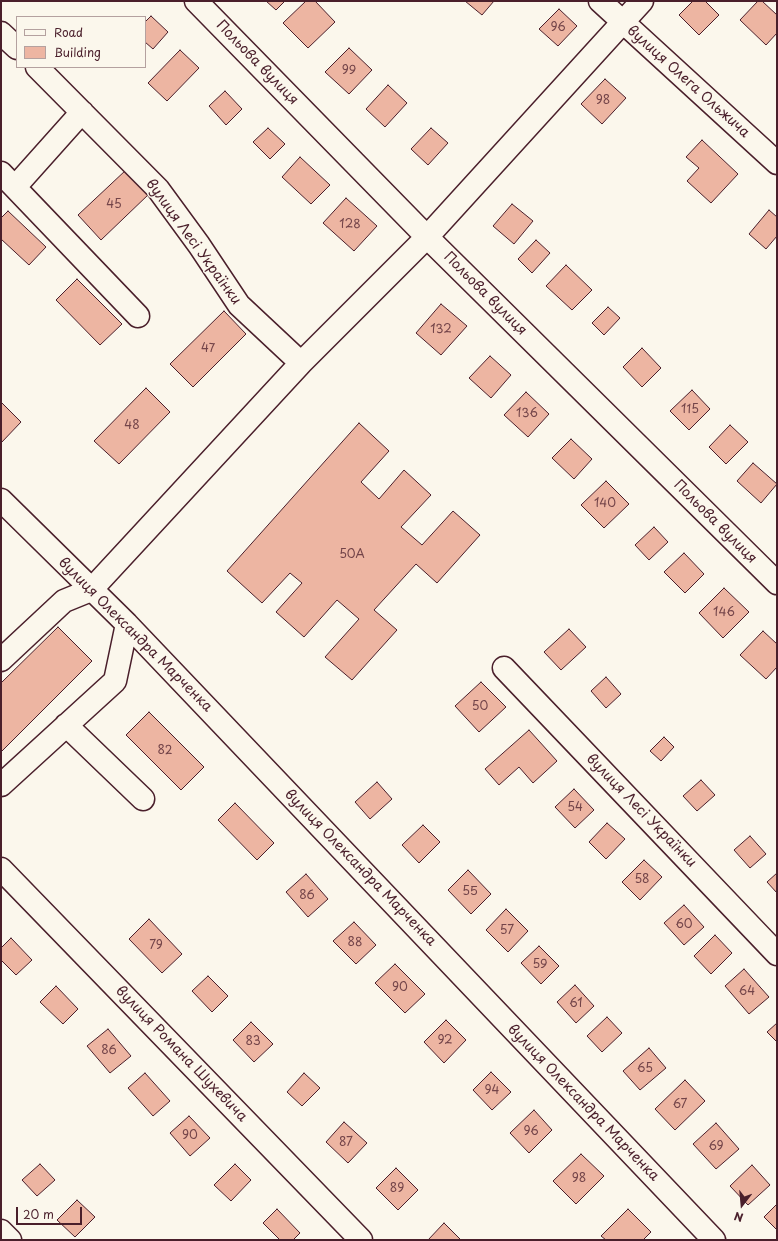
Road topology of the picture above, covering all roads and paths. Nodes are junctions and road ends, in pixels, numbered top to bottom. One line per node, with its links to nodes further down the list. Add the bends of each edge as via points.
1 (196, 1): 11 (street, Польова вулиця)
2 (600, 1): 4 (street, вулиця Олега Ольжича)
3 (642, 1): 4 (street)
4 (622, 21): 9 (street, вулиця Олега Ольжича); 11 (street)
5 (1, 33): 6 (street)
6 (16, 47)
7 (38, 68): 8 (street, вулиця Лесі Українки)
8 (82, 112): 10 (street); 13 (street, вулиця Лесі Українки, via 158,189 239,305)
9 (777, 162)
10 (8, 180): 12 (street)
11 (427, 237): 13 (street); 15 (street, Польова вулиця)
12 (138, 316)
13 (301, 363): 16 (street)
14 (1, 500): 16 (street, вулиця Олександра Марченка)
15 (777, 583)
16 (91, 590): 17 (street, вулиця Олександра Марченка); 18 (street, via 64,601)
17 (127, 624): 20 (street, via 115,681); 28 (street, вулиця Олександра Марченка)
18 (1, 660)
19 (504, 668): 24 (street, вулиця Лесі Українки)
20 (66, 725): 21 (street); 22 (street)
21 (1, 785)
22 (143, 799)
23 (1, 869): 27 (street, вулиця Романа Шухевича)
24 (777, 954)
25 (1, 1231): 26 (street)
26 (10, 1240)
27 (361, 1240)
28 (714, 1240)

